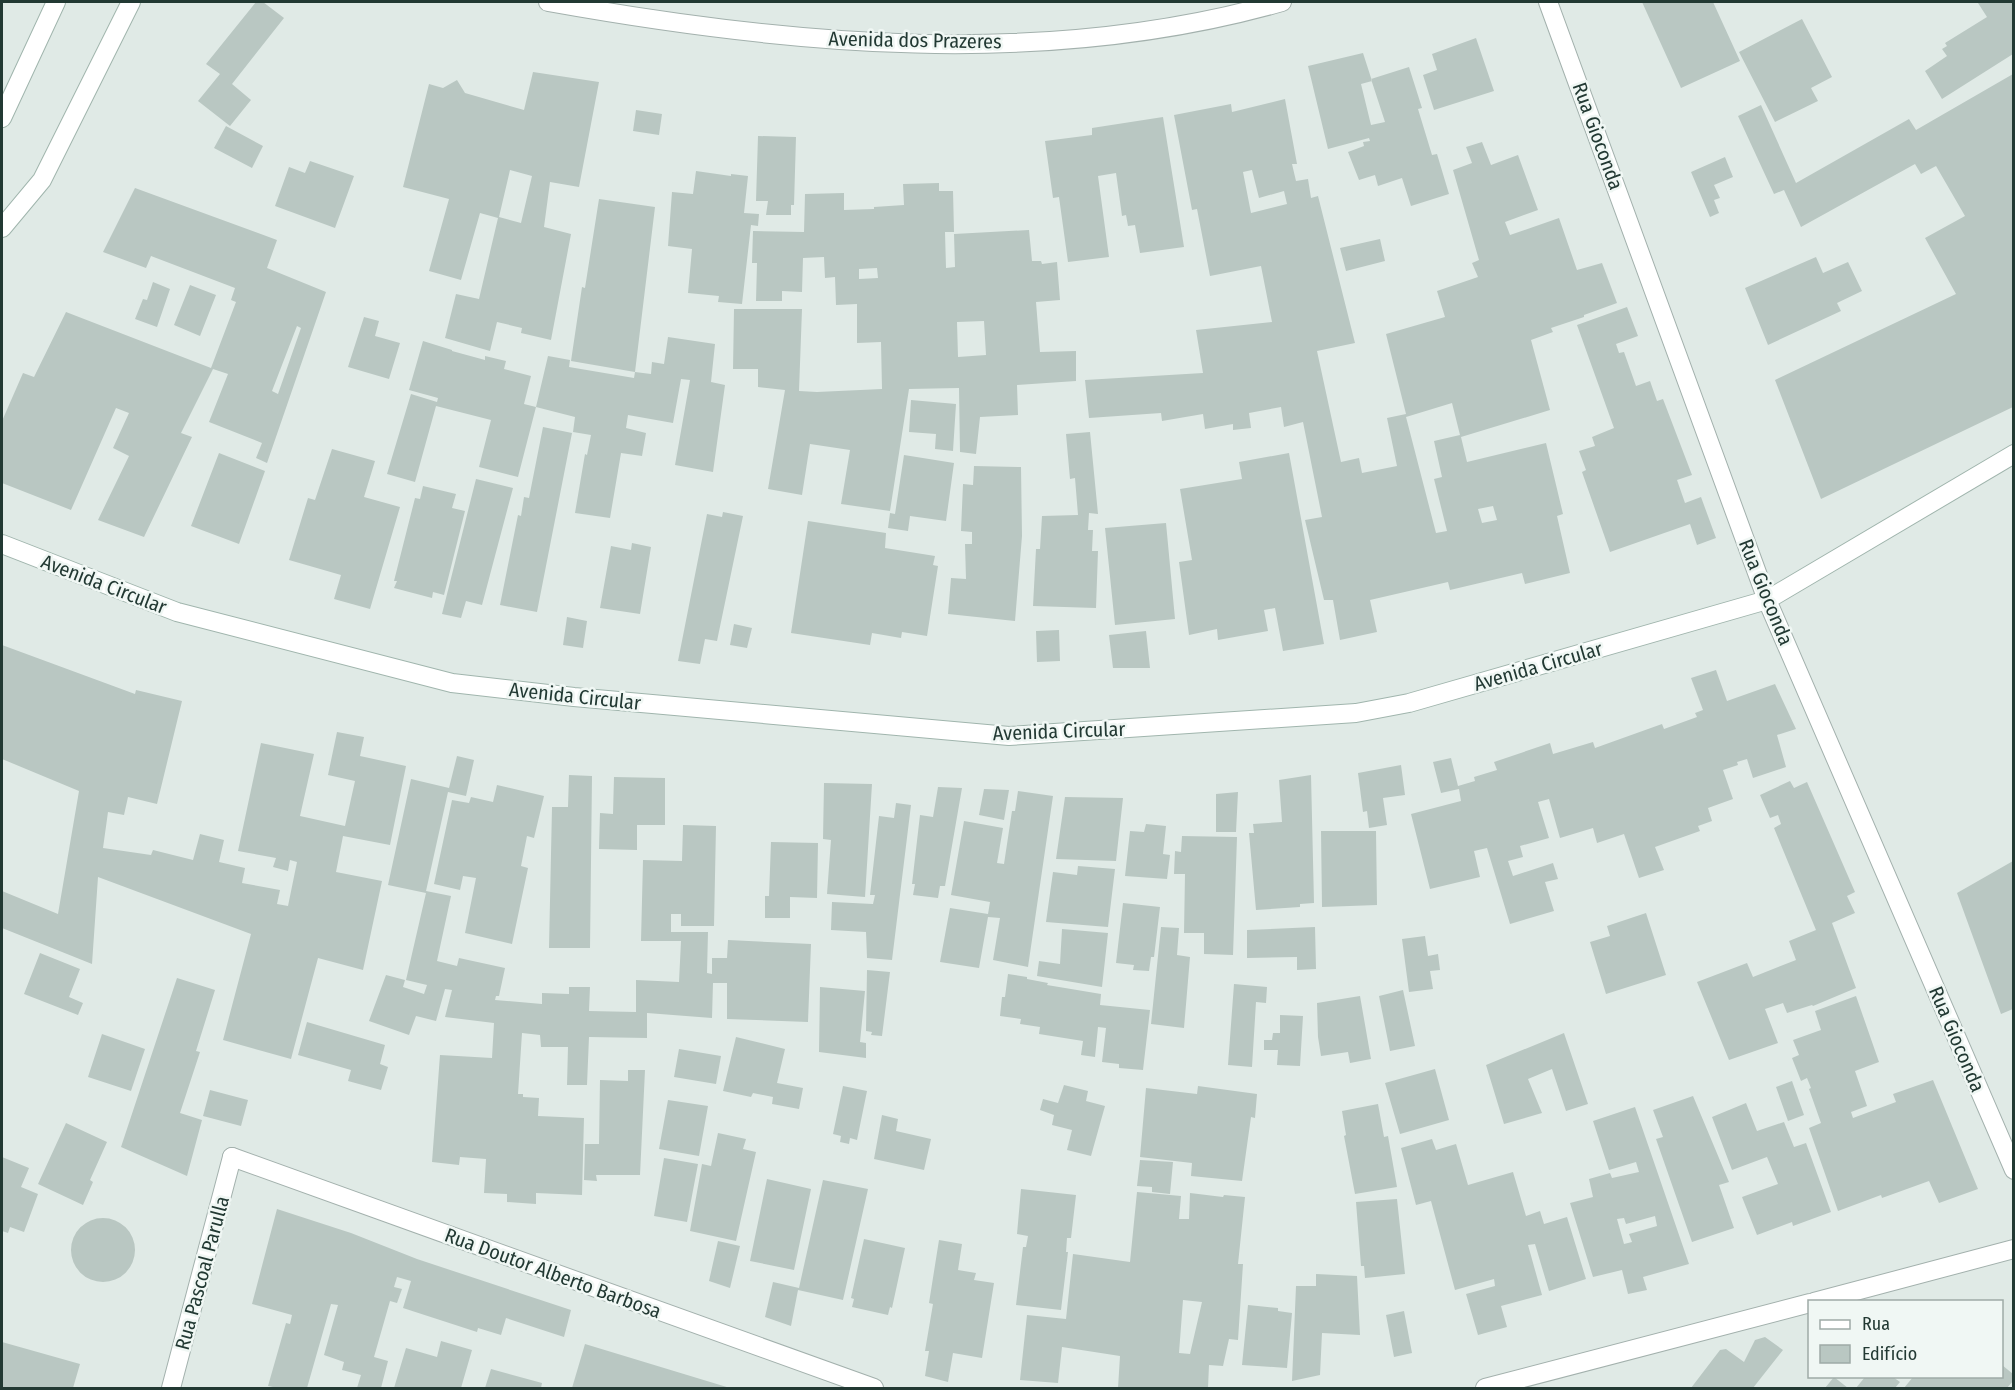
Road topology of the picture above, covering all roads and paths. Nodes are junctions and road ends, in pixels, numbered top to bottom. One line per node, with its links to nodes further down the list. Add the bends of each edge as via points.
1 (56, 2): 6 (street)
2 (131, 2): 7 (street, via 42,180)
3 (548, 2): 4 (street, Avenida dos Prazeres, via 780,35 850,41 1013,43 1108,36)
4 (1282, 2)
5 (1548, 2): 10 (street, Rua Gioconda)
6 (2, 118)
7 (2, 228)
8 (2013, 453): 10 (street, Avenida Circular)
9 (2, 544): 10 (street, Avenida Circular, via 177,612 452,683 1009,736 1356,713 1409,704)
10 (1767, 600): 12 (street, Rua Gioconda)
11 (232, 1157): 16 (street, Rua Pascoal Parulla); 17 (street, Rua Doutor Alberto Barbosa)
12 (2013, 1170)
13 (2013, 1249): 14 (street)
14 (1820, 1300)
15 (1808, 1303): 18 (street)
16 (171, 1389)
17 (874, 1389)
18 (1485, 1389)

